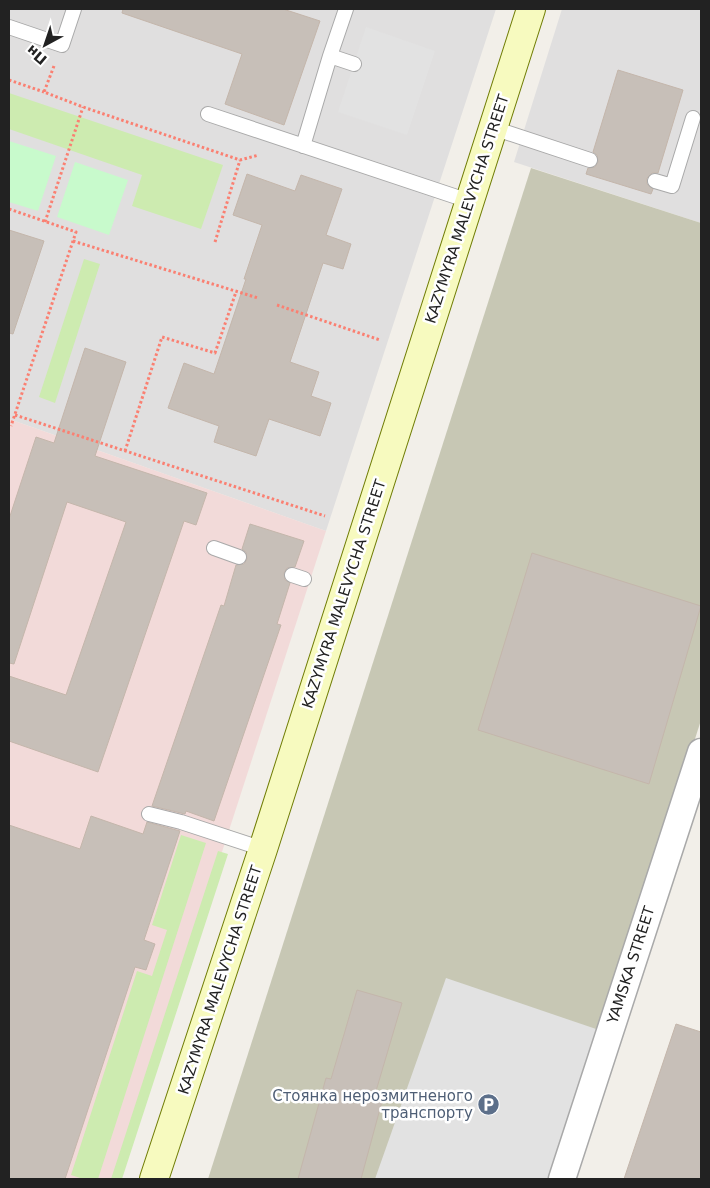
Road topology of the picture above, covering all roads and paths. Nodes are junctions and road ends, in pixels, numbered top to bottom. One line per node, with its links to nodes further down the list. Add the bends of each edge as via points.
1 (74, 9): 5 (lane)
2 (346, 9): 6 (lane)
3 (531, 9): 13 (main road, KAZYMYRA MALEVYCHA STREET)
4 (9, 27): 5 (lane)
5 (62, 45): 9 (path)
6 (330, 56): 7 (lane); 14 (lane)
7 (354, 64)
8 (9, 80): 9 (path)
9 (44, 92): 10 (path)
10 (84, 107): 19 (path); 21 (path, via 240,160)
11 (208, 114): 14 (lane)
12 (693, 118): 16 (lane, via 672,186)
13 (493, 128): 15 (lane); 17 (main road, KAZYMYRA MALEVYCHA STREET)
14 (303, 146): 17 (lane)
15 (590, 160)
16 (655, 181)
17 (469, 201): 34 (main road, KAZYMYRA MALEVYCHA STREET)
18 (9, 209): 19 (path)
19 (45, 222): 20 (path, via 76,232)
20 (73, 241): 22 (path); 26 (path)
21 (215, 242)
22 (236, 292): 23 (path); 28 (path, via 215,353 162,337)
23 (258, 298)
24 (277, 305): 25 (path)
25 (380, 340)
26 (15, 415): 27 (path); 28 (path)
27 (11, 426)
28 (125, 451): 29 (path)
29 (325, 516)
30 (214, 548): 31 (lane)
31 (239, 557)
32 (701, 752): 36 (street, YAMSKA STREET)
33 (149, 814): 34 (lane)
34 (263, 849): 35 (main road, KAZYMYRA MALEVYCHA STREET)
35 (154, 1179)
36 (562, 1179)

